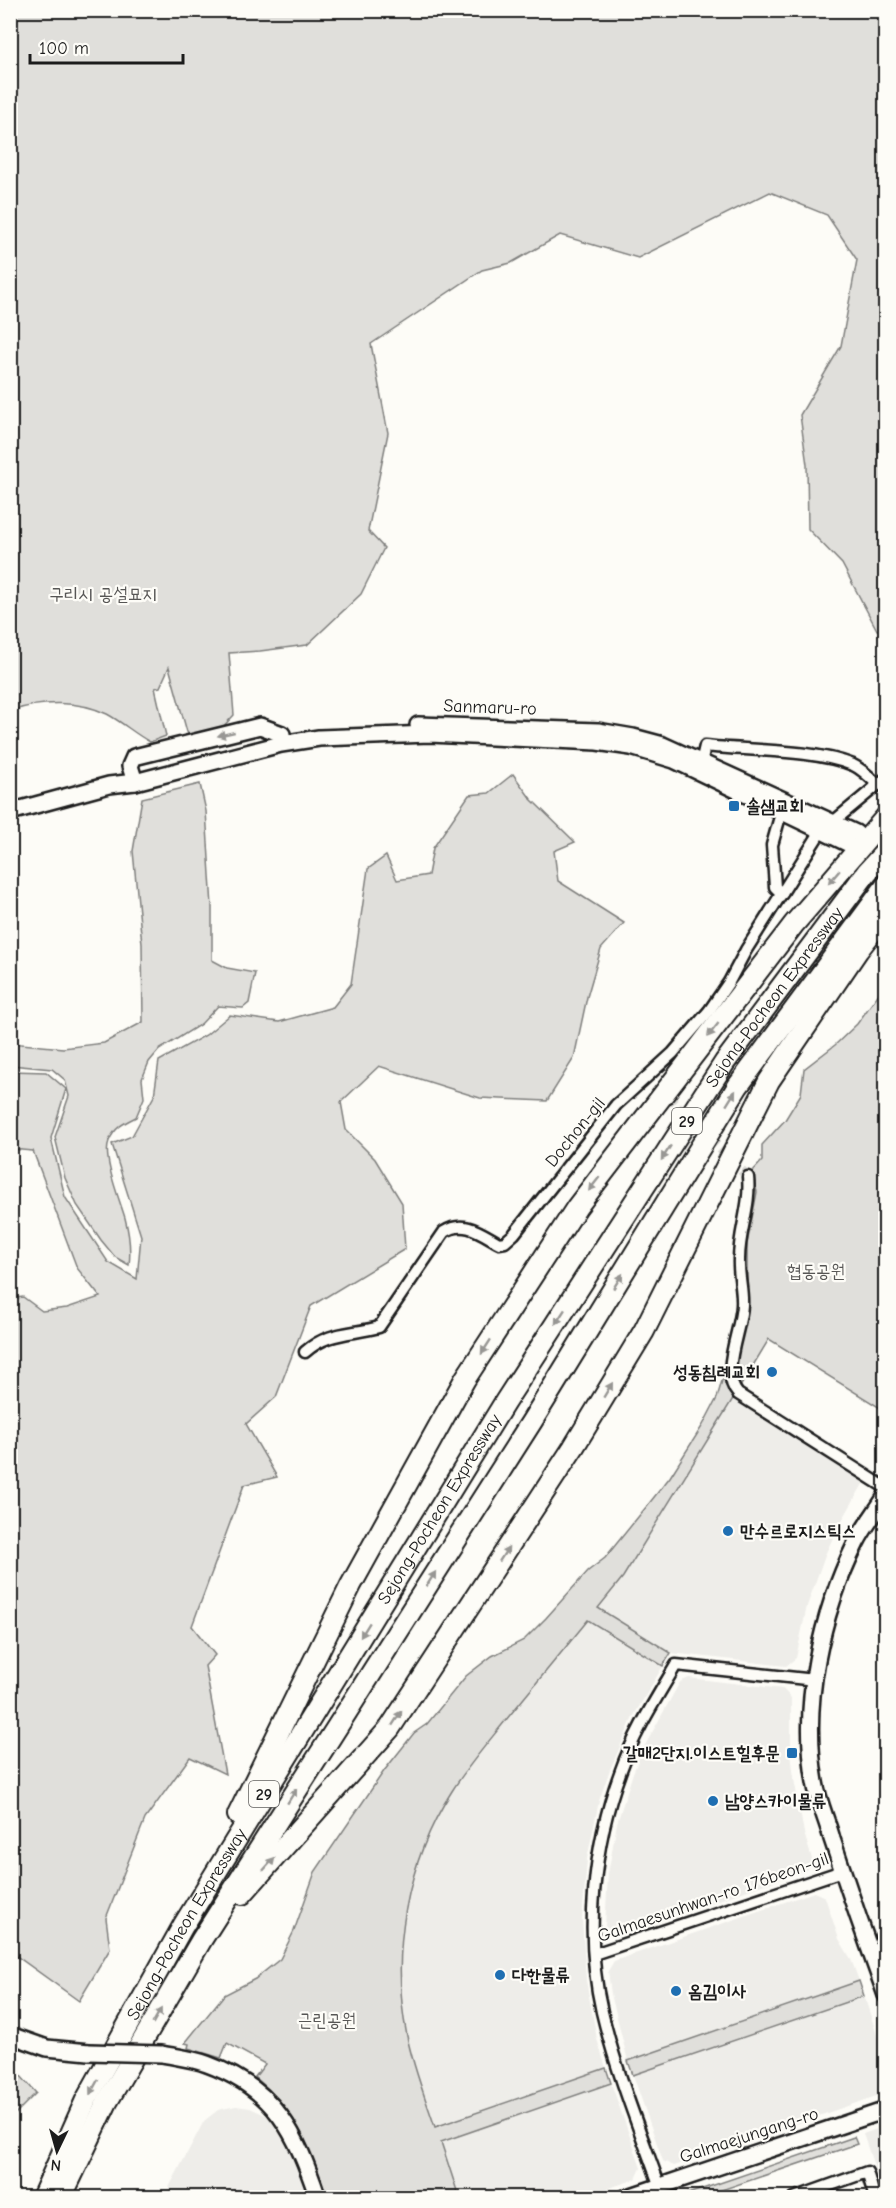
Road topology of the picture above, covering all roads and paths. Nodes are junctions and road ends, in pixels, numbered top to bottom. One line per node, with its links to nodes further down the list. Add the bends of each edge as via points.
1 (700, 767): 2 (street, Sanmaru-ro, via 631,747 597,742 430,734 319,738); 2 (street, Sanmaru-ro, one-way to 2, via 663,745 598,731 439,724 338,727 282,734); 3 (street, via 705,746 834,759); 4 (street, Sanmaru-ro)
2 (134, 778): 5 (street, Sanmaru-ro)
3 (882, 782): 7 (street, Dochon-gil)
4 (783, 805): 7 (street, Sanmaru-ro); 11 (street, via 772,845 775,887)
5 (10, 812)
6 (885, 817): 21 (highway, one-way to 21, via 794,924 577,1207 465,1379 351,1585)
7 (827, 826): 8 (street, Sanmaru-ro); 11 (street, Dochon-gil)
8 (852, 838)
9 (885, 851): 21 (highway, Sejong-Pocheon Expressway / 29, one-way to 21, via 724,1062 506,1402)
10 (885, 886): 22 (highway, Sejong-Pocheon Expressway / 29, one-way to 10, via 525,1431 738,1086)
11 (782, 894): 13 (street, Dochon-gil, via 709,1011)
12 (885, 914): 22 (highway, one-way to 12, via 390,1728 573,1448 644,1331 769,1081)
13 (647, 1077): 14 (street); 16 (street, Dochon-gil, via 616,1105 505,1242 463,1226 452,1227 444,1232 379,1327 334,1335 317,1341)
14 (657, 1085)
15 (748, 1177): 17 (street, via 750,1192 738,1260 742,1307 730,1370 732,1387)
16 (305, 1352)
17 (885, 1488)
18 (885, 1496): 19 (street, via 857,1541 839,1581)
19 (815, 1680): 20 (street, via 809,1733 815,1784); 23 (street, via 676,1665 636,1735 606,1818 593,1911)
20 (842, 1871): 23 (street, Galmaesunhwan-ro 176beon-gil); 24 (street)
21 (183, 1926): 29 (highway, Sejong-Pocheon Expressway / 29, one-way to 29, via 86,2100)
22 (202, 1939): 30 (highway, Sejong-Pocheon Expressway / 29, one-way to 22, via 107,2102)
23 (594, 1954): 27 (street, via 609,2038)
24 (885, 1995)
25 (10, 2035): 31 (street, bridge, via 47,2048 162,2054 206,2064 238,2078 267,2100 284,2120 296,2138)
26 (885, 2110): 27 (street, Galmaejungang-ro)
27 (661, 2191): 32 (street, Galmaejungang-ro)
28 (801, 2196): 33 (street, via 867,2172)
29 (42, 2198)
30 (61, 2198)
31 (318, 2198)
32 (625, 2198)
33 (875, 2198)

